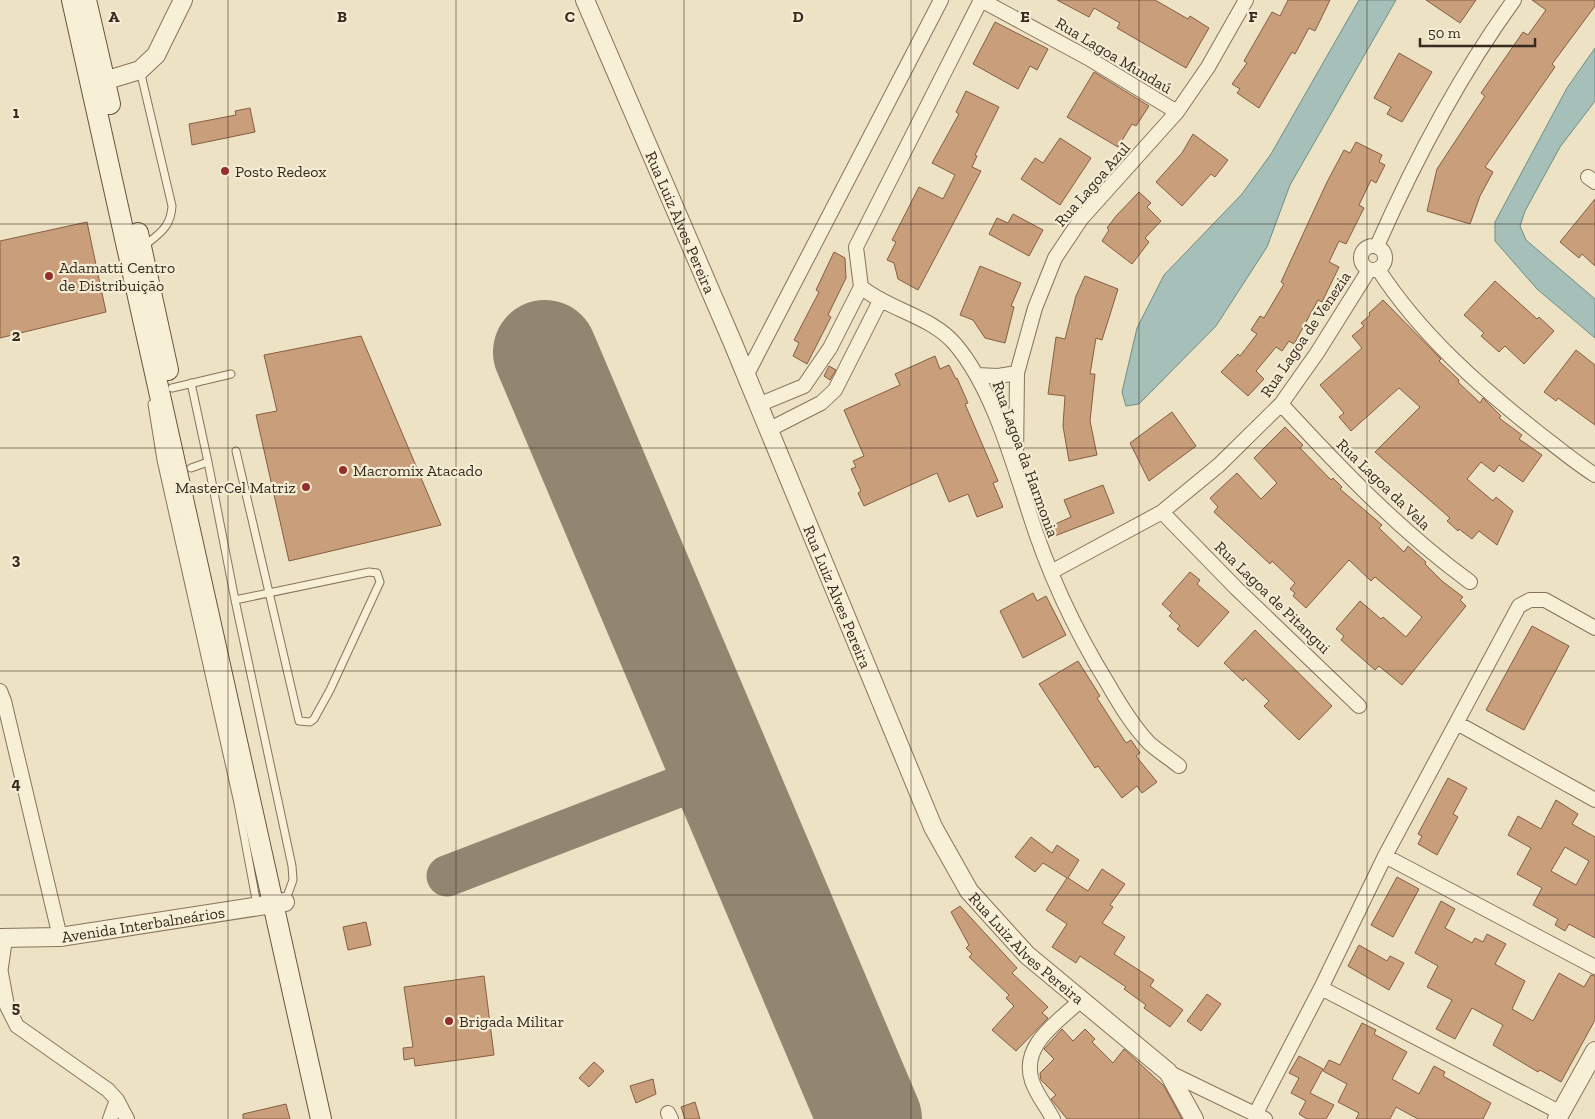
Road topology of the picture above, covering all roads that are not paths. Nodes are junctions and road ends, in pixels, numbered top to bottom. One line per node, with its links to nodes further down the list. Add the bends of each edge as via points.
1 (72, 0): 10 (main road)
2 (86, 0): 10 (main road)
3 (183, 0): 9 (street, via 156,55)
4 (585, 0): 23 (street, Rua Luiz Alves Pereira)
5 (941, 0): 23 (street)
6 (981, 0): 11 (street, Rua Lagoa Mundaú, via 1088,58); 15 (street, via 856,247)
7 (1246, 0): 11 (street, Rua Lagoa Azul, via 1208,67)
8 (1514, 0): 12 (street, via 1490,33 1448,104 1398,197)
9 (140, 70): 10 (street); 13 (lane, via 172,206 166,229)
10 (98, 84): 13 (main road); 17 (main road)
11 (1177, 112): 20 (street, Rua Lagoa Azul, via 1081,219 1055,258 1034,308)
12 (1377, 246): 14 (street, via 1385,257 1382,266); 14 (street, via 1367,246 1361,254 1362,264)
13 (142, 248): 25 (main road)
14 (1374, 270): 29 (street, Rua Lagoa de Venezia); 35 (street, via 1439,345 1503,405)
15 (861, 287): 16 (street, Rua Lagoa da Harmonia); 18 (street)
16 (880, 301): 19 (street); 22 (street, Rua Lagoa da Harmonia, via 933,327 954,342)
17 (143, 319): 24 (lane); 48 (main road)
18 (830, 348): 19 (street); 26 (street)
19 (850, 359): 28 (street, via 834,390)
20 (1017, 373): 22 (street); 34 (street, Rua Lagoa Azul)
21 (231, 374): 25 (lane)
22 (977, 375): 34 (street, Rua Lagoa da Harmonia)
23 (746, 376): 30 (street, Rua Luiz Alves Pereira)
24 (149, 384)
25 (181, 385): 33 (main road)
26 (804, 386): 28 (street); 30 (street)
27 (150, 393): 48 (lane, via 238,803)
28 (821, 403): 31 (street)
29 (1281, 404): 36 (street, Rua Lagoa de Venezia, via 1219,465); 38 (street, Rua Lagoa da Vela, via 1397,524)
30 (758, 405): 31 (street, Rua Luiz Alves Pereira)
31 (768, 430): 54 (street, Rua Luiz Alves Pereira, via 937,835 969,891 1027,955)
32 (236, 451): 39 (lane)
33 (199, 465): 40 (lane); 48 (main road)
34 (1016, 472): 37 (street, Rua Lagoa da Harmonia)
35 (1595, 475)
36 (1162, 512): 37 (street, Rua Lagoa de Venezia); 43 (street, Rua Lagoa de Pitangui)
37 (1051, 572): 45 (street, Rua Lagoa da Harmonia, via 1083,644 1130,720 1150,743)
38 (1470, 582)
39 (268, 593): 39 (lane, via 370,572 379,576 380,582 330,690 310,722 299,721); 40 (lane)
40 (235, 600): 48 (lane, via 292,866 293,880)
41 (1595, 628): 44 (street, via 1545,600 1530,600 1519,606)
42 (0, 690): 49 (street)
43 (1359, 706)
44 (1457, 723): 46 (street); 47 (street)
45 (1179, 766)
46 (1595, 800)
47 (1386, 856): 51 (street); 53 (street)
48 (272, 905): 49 (street, Avenida Interbalneários); 62 (main road); 63 (main road)
49 (60, 937): 50 (street, Avenida Interbalneários)
50 (2, 938): 52 (street)
51 (1595, 967)
52 (0, 974): 57 (street, via 7,1006 17,1026 108,1090)
53 (1321, 988): 58 (street); 59 (street)
54 (1081, 1000): 56 (street, Rua Luiz Alves Pereira); 64 (street, via 1036,1043 1029,1061 1032,1082)
55 (1595, 1051): 59 (street)
56 (1168, 1072): 58 (street); 65 (street, Rua Luiz Alves Pereira)
57 (117, 1100): 60 (street); 61 (street)
58 (1261, 1116)
59 (1559, 1116)
60 (110, 1119)
61 (127, 1119)
62 (321, 1119)
63 (335, 1119)
64 (1053, 1119)
65 (1194, 1119)

